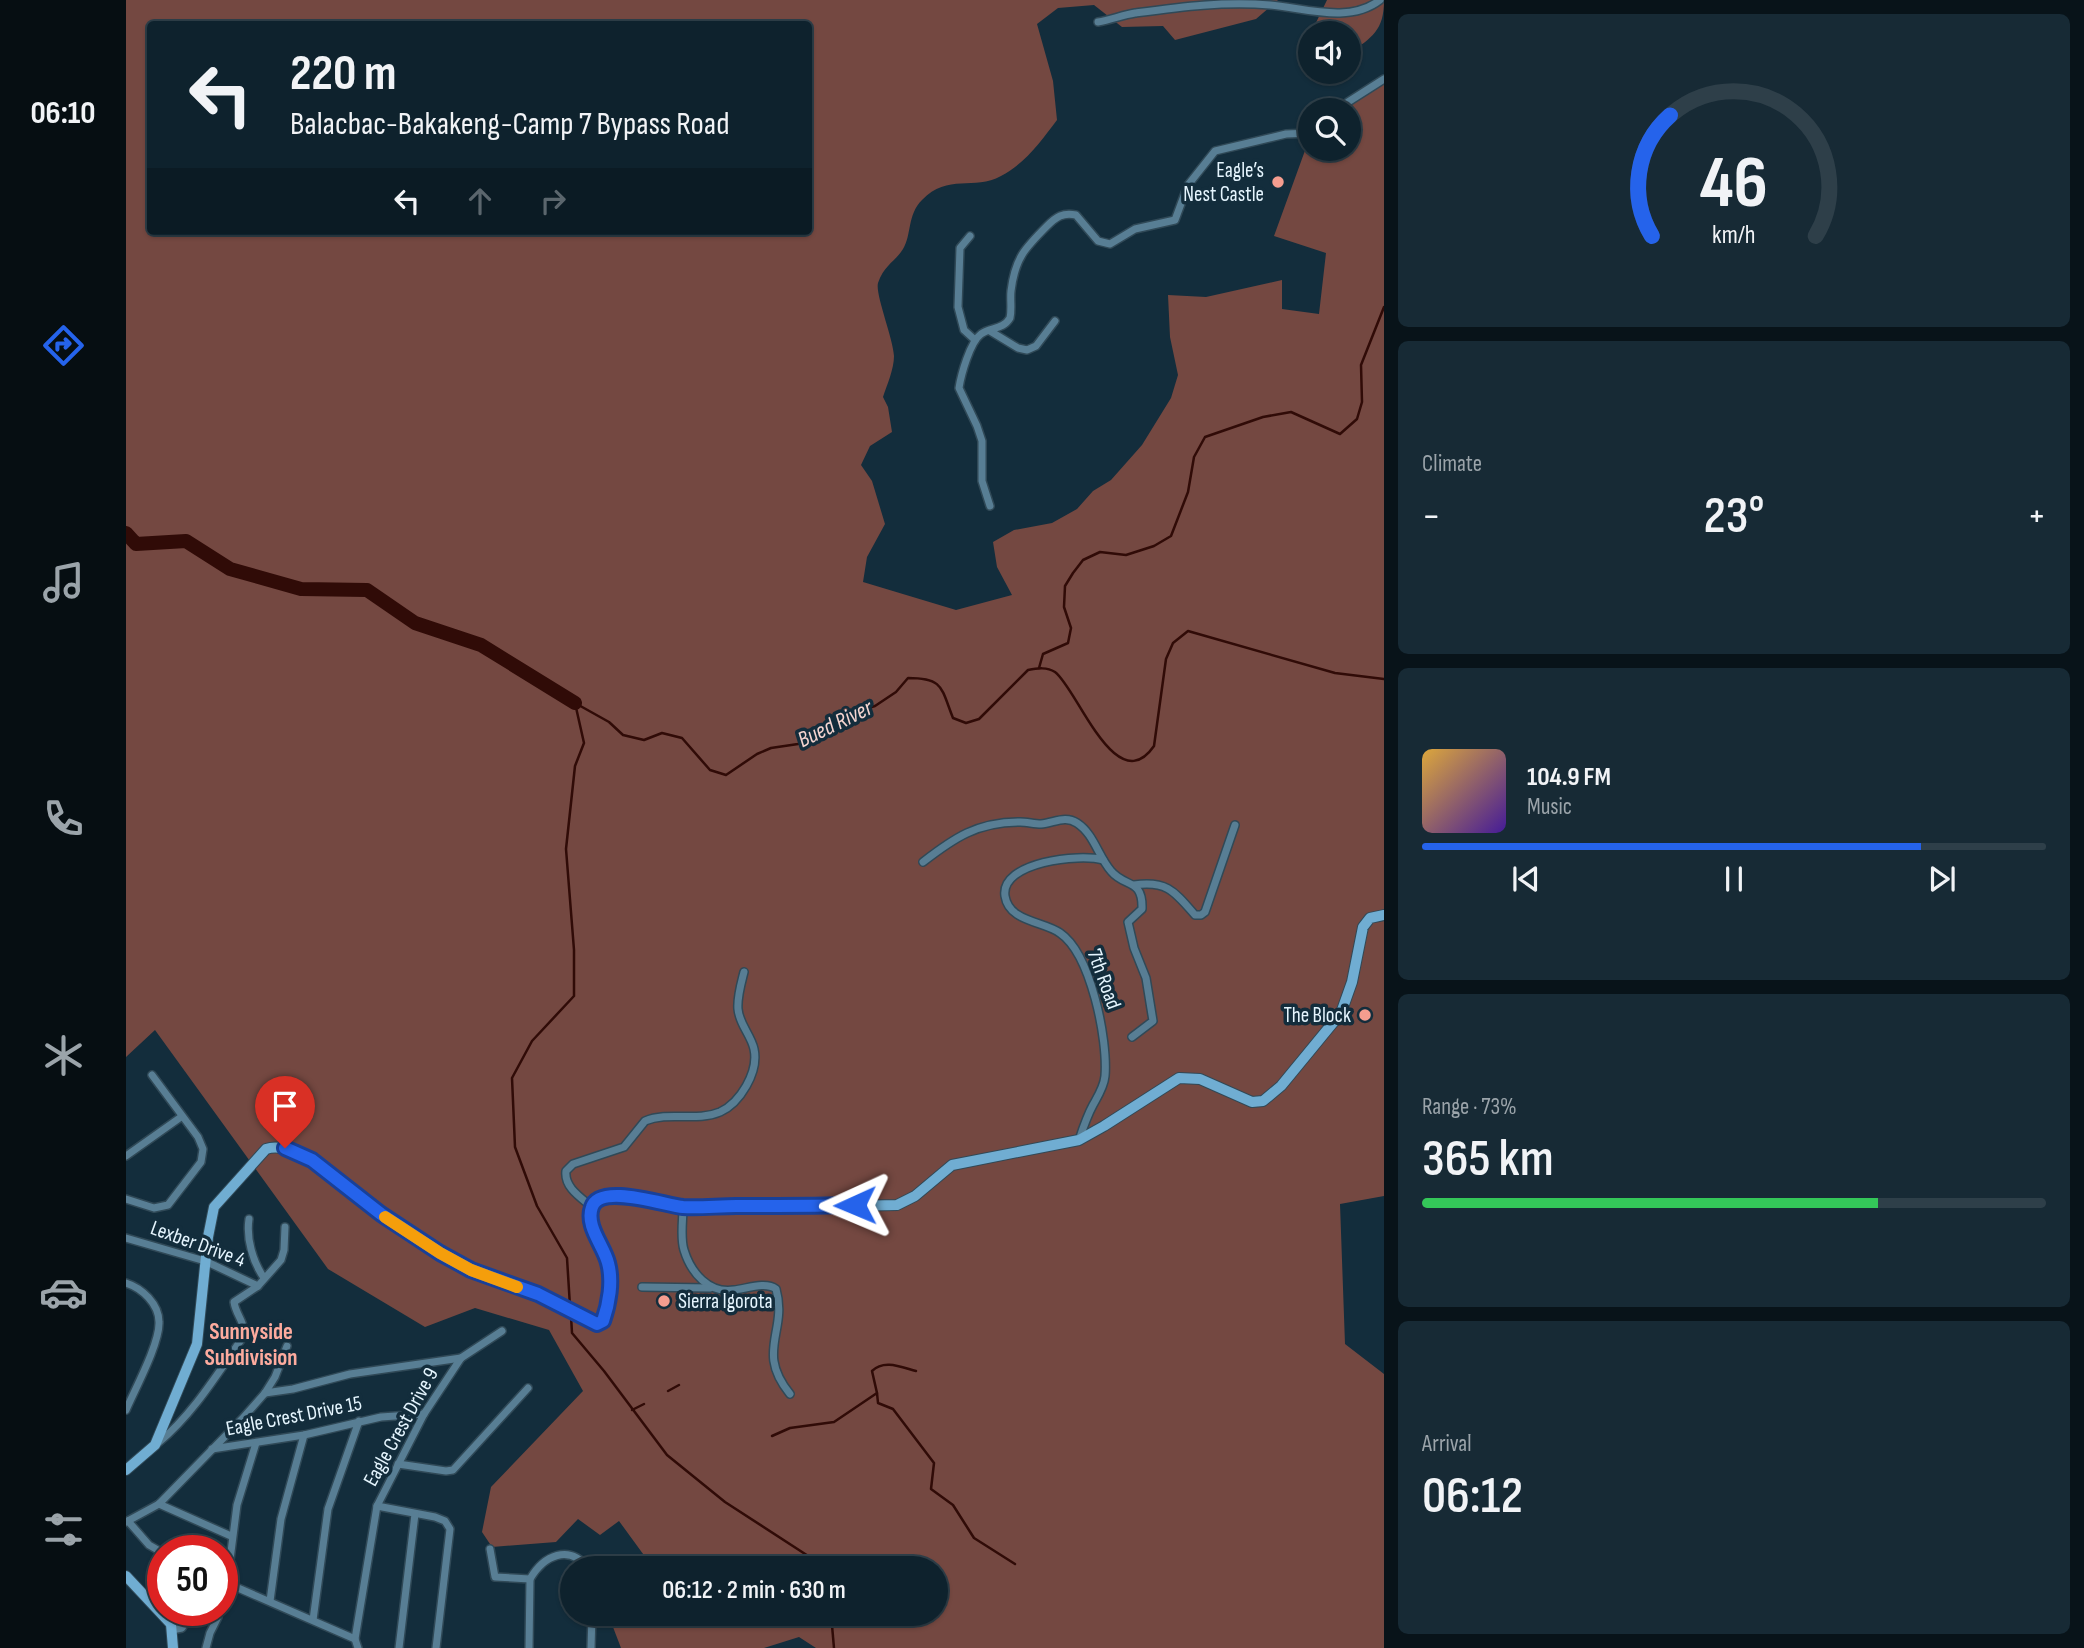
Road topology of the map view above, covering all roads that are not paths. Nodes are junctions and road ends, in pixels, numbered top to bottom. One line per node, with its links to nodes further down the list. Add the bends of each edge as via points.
1 (1380, 0): 2 (street, via 1360,11 1340,12 1270,5 1181,6)
2 (1098, 22)
3 (1384, 79): 4 (street)
4 (1354, 98)
5 (1298, 133): 8 (street, via 1215,151 1188,185 1175,220 1135,229 1114,243 1098,241 1076,215 1060,215 1021,251 1010,293 1010,318)
6 (970, 236): 9 (street, via 960,248 958,307 964,331)
7 (1055, 321): 8 (street, via 1036,346 1027,350)
8 (990, 331): 9 (street)
9 (975, 340): 10 (street, via 958,389 982,441 982,481)
10 (990, 506)
11 (1235, 825): 14 (street, via 1201,915 1195,915 1172,889)
12 (1103, 860): 13 (street, via 1085,830 1069,819 977,829 961,834); 14 (street, via 1117,877); 20 (street, 7th Road, via 1089,857 1028,867 1010,877 1005,887 1005,898 1017,914 1068,939 1097,1006 1105,1078)
13 (923, 862)
14 (1134, 885): 17 (street, via 1142,909 1128,922 1146,978 1153,1021)
15 (1384, 915): 20 (main road, via 1370,918 1363,928 1341,1013 1281,1086 1263,1101 1252,1102 1200,1079 1180,1078)
16 (744, 972): 23 (street, via 738,1008 755,1057 742,1092 728,1107 709,1115 645,1121 624,1147 573,1164 566,1171 569,1186)
17 (1132, 1037)
18 (152, 1075): 19 (street)
19 (181, 1116): 21 (street); 22 (street, via 198,1137 203,1149 201,1162 168,1205 154,1208)
20 (1079, 1140): 24 (main road, via 952,1165 897,1205)
21 (126, 1156)
22 (126, 1199)
23 (592, 1206): 24 (main road, via 607,1196); 28 (main road, via 595,1234 610,1278 600,1323 471,1270 381,1214 312,1160 275,1146 266,1149 214,1207)
24 (683, 1207): 33 (street, via 683,1249)
25 (249, 1219): 29 (street, via 247,1237)
26 (285, 1227): 29 (street, via 281,1260)
27 (126, 1238): 28 (street, Lexber Drive 4)
28 (205, 1261): 31 (street, Lexber Drive 4); 45 (main road, via 197,1343)
29 (264, 1278): 31 (street)
30 (126, 1283): 40 (street, via 154,1304 159,1321)
31 (258, 1286): 45 (street, via 234,1302 245,1327 241,1340 198,1401)
32 (642, 1287): 33 (street)
33 (710, 1288): 39 (street, via 722,1291 768,1285 776,1289 779,1312 774,1364)
34 (502, 1331): 36 (street)
35 (287, 1346): 38 (street)
36 (461, 1359): 38 (street, via 350,1374); 41 (street, Eagle Crest Drive 9)
37 (528, 1388): 47 (street, via 453,1470)
38 (265, 1393): 46 (street)
39 (790, 1394)
40 (126, 1409)
41 (424, 1414): 42 (street, Eagle Crest Drive 15); 47 (street, Eagle Crest Drive 9)
42 (359, 1421): 43 (street, Eagle Crest Drive 15); 62 (street, via 328,1509)
43 (304, 1435): 44 (street, Eagle Crest Drive 15); 61 (street, via 281,1519)
44 (256, 1443): 46 (street, Eagle Crest Drive 15); 54 (street)
45 (155, 1446): 48 (main road)
46 (212, 1449): 49 (street)
47 (398, 1464): 50 (street, Eagle Crest Drive 9)
48 (126, 1469)
49 (159, 1504): 52 (street); 53 (street)
50 (377, 1506): 51 (street); 67 (street, Eagle Crest Drive 9)
51 (415, 1514): 70 (street); 71 (street, via 445,1521 450,1530)
52 (127, 1522): 55 (street)
53 (230, 1535)
54 (232, 1535)
55 (147, 1543)
56 (490, 1549): 59 (street, via 495,1577)
57 (571, 1556): 59 (street, via 554,1554)
58 (126, 1576): 66 (main road)
59 (530, 1579): 72 (street)
60 (238, 1587): 61 (street)
61 (270, 1601): 62 (street)
62 (313, 1620): 67 (street)
63 (183, 1626): 66 (street)
64 (213, 1626): 69 (street)
65 (592, 1626): 73 (street)
66 (172, 1630): 68 (main road)
67 (356, 1644)
68 (173, 1648)
69 (206, 1648)
70 (399, 1648)
71 (436, 1648)
72 (529, 1648)
73 (591, 1648)

